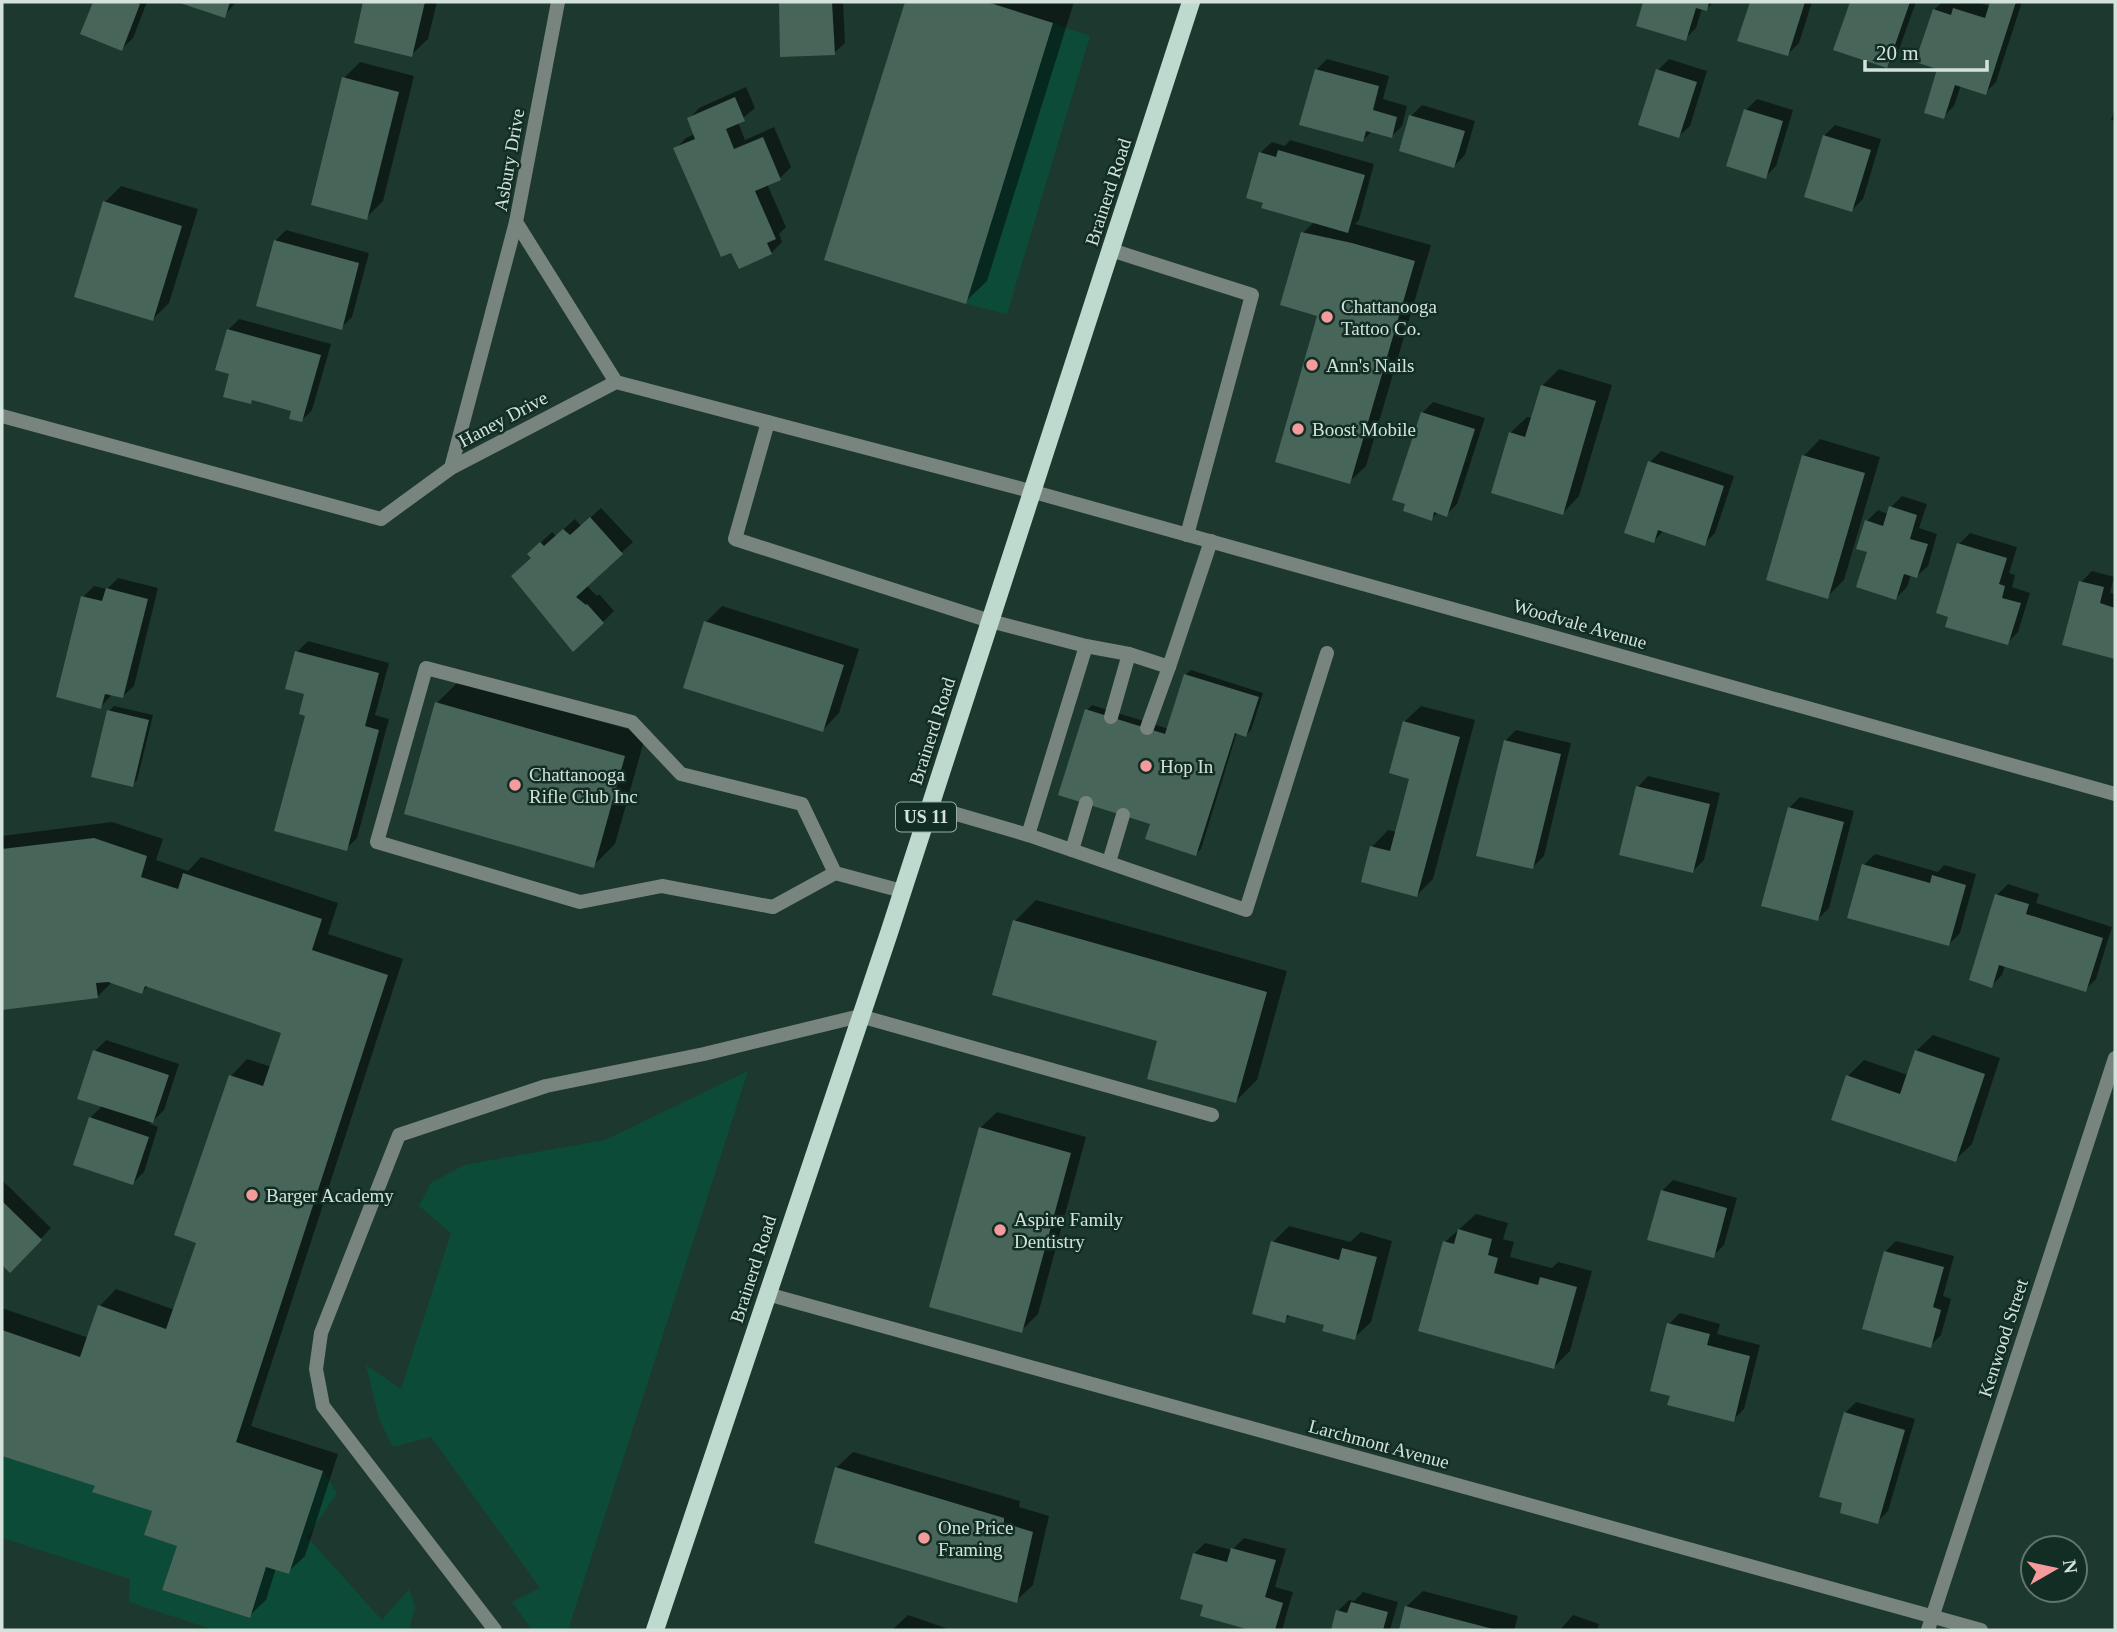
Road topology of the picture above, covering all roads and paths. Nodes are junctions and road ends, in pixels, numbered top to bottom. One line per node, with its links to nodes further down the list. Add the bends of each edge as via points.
1 (558, 2): 3 (street, Asbury Drive)
2 (1191, 2): 4 (main road, Brainerd Road / US 11)
3 (516, 222): 5 (street, Asbury Drive); 8 (street)
4 (1111, 250): 9 (main road, Brainerd Road / US 11); 10 (street, via 1252,295)
5 (616, 382): 7 (street); 8 (street, Haney Drive)
6 (2, 416): 8 (street, Haney Drive, via 381,519)
7 (768, 422): 9 (street); 12 (street, via 734,539)
8 (451, 468)
9 (1034, 492): 10 (street, Woodvale Avenue); 12 (main road, Brainerd Road / US 11)
10 (1187, 535): 11 (street, Woodvale Avenue)
11 (1210, 541): 16 (street); 19 (street, Woodvale Avenue)
12 (990, 621): 13 (street); 21 (main road, Brainerd Road / US 11)
13 (1086, 646): 15 (street); 23 (street)
14 (1327, 653): 25 (street, via 1246,910)
15 (1129, 654): 16 (street); 17 (street)
16 (1169, 667): 18 (street)
17 (1111, 717)
18 (1147, 728)
19 (2115, 794)
20 (1086, 803): 24 (street)
21 (929, 806): 23 (street); 27 (main road, Brainerd Road / US 11)
22 (1123, 815): 25 (street)
23 (1028, 835): 24 (street)
24 (1072, 850): 25 (street)
25 (1110, 862)
26 (835, 873): 26 (street, via 802,804 681,774 632,722 426,668 377,842 580,902 662,886 773,907); 27 (street)
27 (902, 891): 28 (main road, Brainerd Road / US 11)
28 (860, 1016): 30 (street); 31 (main road, Brainerd Road / US 11); 33 (street, via 546,1086 399,1135 321,1333 316,1369 323,1406)
29 (2115, 1058): 32 (street, Kenwood Street)
30 (1212, 1115)
31 (767, 1294): 32 (street, Larchmont Avenue); 34 (main road, Brainerd Road / US 11)
32 (1930, 1623): 35 (street, Larchmont Avenue)
33 (495, 1630)
34 (655, 1630)
35 (1981, 1630)

